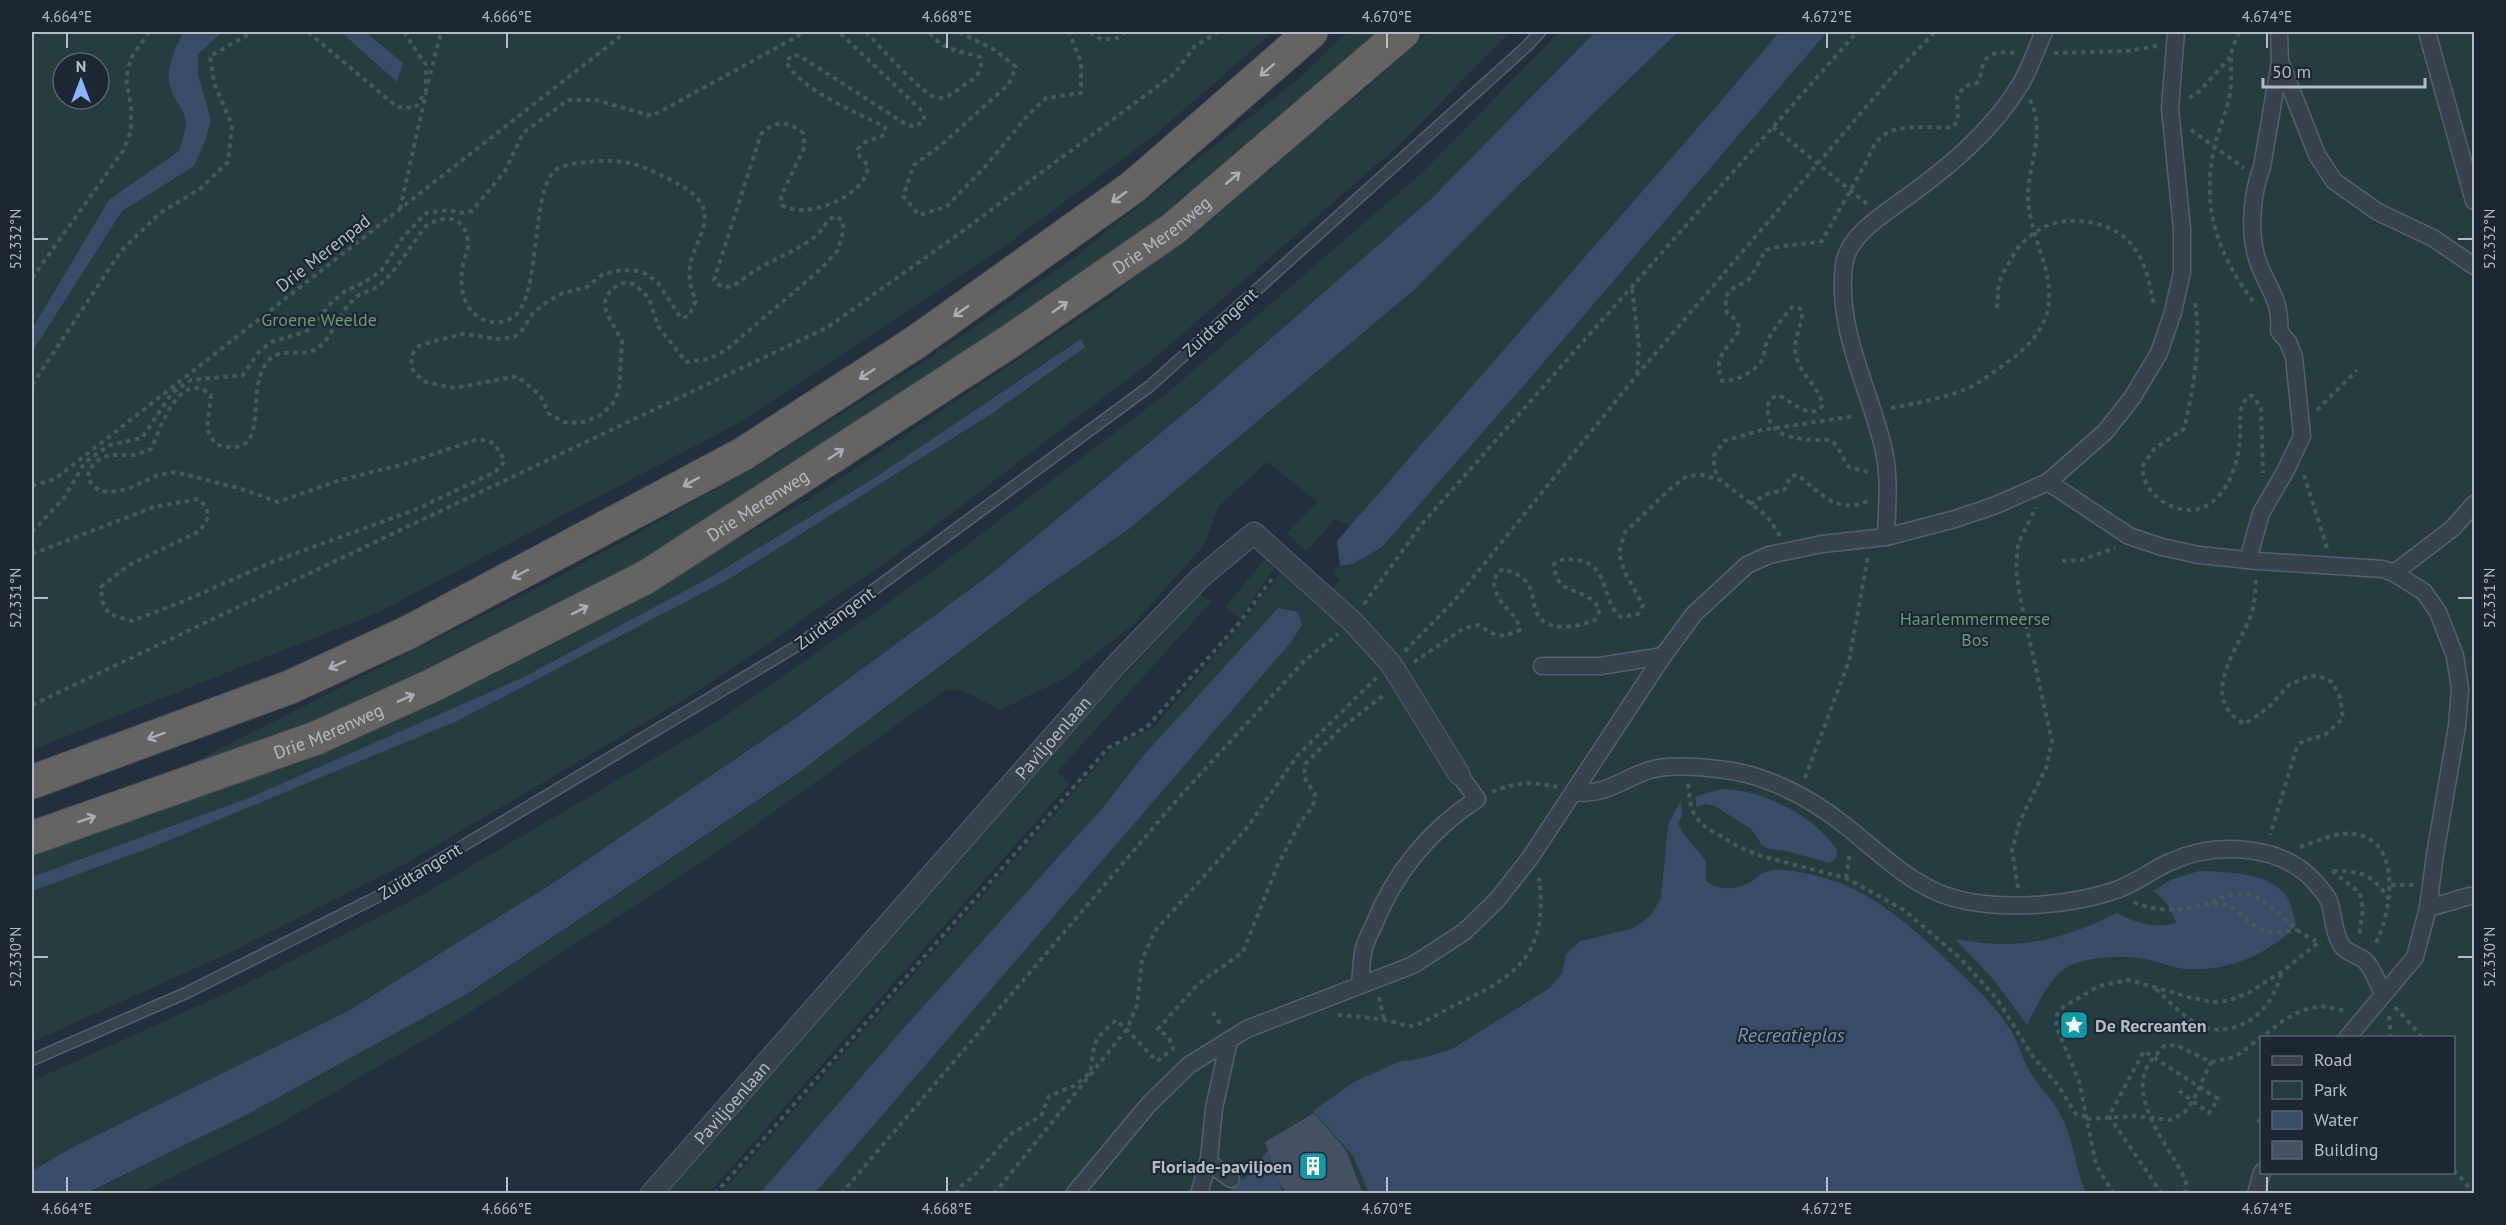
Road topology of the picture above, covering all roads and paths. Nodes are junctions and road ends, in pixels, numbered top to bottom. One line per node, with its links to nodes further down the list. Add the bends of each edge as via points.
1 (149, 32): 43 (path, via 132,58 126,78 132,131 123,151)
2 (253, 32): 50 (path, via 210,56 214,83 232,125 228,162 200,189 160,213 121,251)
3 (308, 32): 31 (path, via 397,107 415,108)
4 (405, 32): 31 (path, via 426,65)
5 (441, 32): 31 (path)
6 (626, 32): 38 (path, Drie Merenpad)
7 (801, 32): 58 (path, via 652,116 596,100 568,100 523,133 505,171 472,211 426,213 403,237 381,271 345,291 315,325 271,342 243,375 191,380 172,393 142,438 110,445 85,462 64,498)
8 (839, 32): 62 (path, via 920,110 924,121 914,127 904,123 800,56 789,57 786,62 790,70 814,88 885,127 885,134 865,141 858,149 868,166 864,182 844,198 808,210 788,209 782,205 781,196 804,146 803,133 788,123 780,123 770,125 761,134 714,280 719,286 739,283 818,234 828,219 836,216 843,221 843,232 837,250 822,268 726,350 709,359 686,362 658,326 649,298 634,284 623,283 610,289 605,301 606,312 622,341 619,391 612,405 599,416 581,423 564,422 549,414 540,395 518,376 455,388 426,382 414,373 413,353 419,346 464,334 514,338 533,313 549,301 617,271 647,274 658,283 681,318 689,316 696,301 689,268 705,217 701,205 677,184 643,167 613,160 571,164 556,170 548,184 524,305 513,317 489,322 469,308 461,283 469,244 466,233 458,221 435,220 379,286 353,299 318,348 304,353 279,353 266,363 256,392 255,431 244,444 227,448 215,444 207,429 211,395 191,388 177,397 165,414 151,449 135,455 102,457 89,469 88,477 100,491 111,492 176,472 278,502 478,439 494,443 505,461 495,472 417,509 272,562 132,621 110,614 102,601 101,587 129,565 200,531 209,516 198,499 154,507)
9 (866, 32): 10 (path, via 920,87 940,98 973,79 980,72 981,60 950,50)
10 (929, 32)
11 (959, 32): 14 (path, via 995,50 1016,68 1008,85 914,165 903,196 919,215 946,207 1046,98 1081,93 1081,62)
12 (1006, 32): 13 (path)
13 (1012, 32)
14 (1069, 32)
15 (1090, 32): 16 (path, via 1102,40 1119,38)
16 (1124, 32)
17 (1218, 32): 73 (path, via 1195,46 1174,74 828,327)
18 (1311, 32): 76 (highway, one-way to 76, via 1133,187 916,342 743,454 410,632 291,687)
19 (1403, 32): 80 (highway, Drie Merenweg, one-way to 19, via 316,738 431,686 646,577 1012,340 1173,229)
20 (1540, 32): 107 (lane, Zuidtangent, via 1150,386 800,644 379,896 186,993)
21 (1857, 32): 33 (path)
22 (1935, 32): 35 (path, via 1896,72)
23 (2044, 32): 30 (street)
24 (2176, 32): 32 (street)
25 (2239, 32): 28 (path)
26 (2279, 32): 29 (street)
27 (2427, 32): 37 (street)
28 (2231, 56): 32 (path, via 2200,91); 34 (path, via 2233,79)
29 (2280, 61): 36 (street); 41 (street, via 2317,155 2334,181 2378,212 2433,238)
30 (2021, 84): 39 (street, via 1974,143); 40 (path, via 2038,121 2028,196)
31 (426, 91): 38 (path)
32 (2171, 115): 34 (path); 42 (street, via 2182,229)
33 (1773, 127): 35 (path); 44 (path)
34 (2215, 146): 36 (path); 47 (path, via 2209,178 2212,219 2221,250 2234,275)
35 (1820, 165): 39 (path); 49 (path)
36 (2258, 177): 47 (street, via 2252,225 2256,257 2281,314)
37 (2475, 201)
38 (400, 210): 55 (path, Drie Merenpad, via 55,479)
39 (1882, 216): 51 (street, via 1850,248 1843,276 1845,324)
40 (2033, 232): 45 (path, via 2022,241 1999,282); 46 (path, via 2063,221 2079,220 2116,231 2139,256); 51 (path, via 2049,288 2047,317 2037,336 2018,355 1972,386 1938,398)
41 (2475, 266)
42 (2182, 272): 54 (street, via 2159,352 2132,398 2105,432); 57 (path, via 2191,286 2197,314 2188,412 2184,429 2154,449 2142,467 2144,484 2164,503 2182,509 2203,507 2216,498 2232,475 2238,458 2241,409 2248,396 2253,396 2261,408)
43 (32, 278)
44 (1632, 289): 49 (path, via 1639,346); 68 (path, via 1421,525)
45 (1997, 308)
46 (2155, 310)
47 (2279, 331): 52 (street, via 2289,342 2294,357)
48 (2357, 370): 52 (path, via 2311,417)
49 (1637, 375): 71 (path, via 1455,600)
50 (32, 386)
51 (1872, 412): 53 (path, via 1762,430 1724,441 1714,455 1714,468); 60 (street, via 1888,478)
52 (2302, 436): 57 (street); 66 (path, via 2299,462)
53 (1720, 480): 61 (path, via 1767,516); 71 (path, via 1687,476 1625,532 1619,553 1624,571 1643,605 1638,614 1621,617 1612,610 1598,571 1582,560 1562,558 1554,564 1554,576 1561,586 1594,599 1600,610 1595,620 1580,626 1549,624 1537,614 1527,583 1504,569 1493,582 1498,596 1516,616 1520,630 1501,637 1479,625 1464,628)
54 (2048, 482): 59 (street); 60 (street, via 1955,519); 88 (path, via 2018,544 2020,597 2052,741 2046,768 2020,821 2012,850)
55 (32, 486)
56 (2475, 504): 67 (street, via 2452,528)
57 (2261, 513): 65 (street)
58 (32, 532)
59 (2129, 536): 64 (path, via 2119,546 2100,554); 65 (street, via 2172,549)
60 (1878, 538): 61 (street); 78 (path, via 1850,661)
61 (1789, 550): 69 (street, via 1747,565 1694,614)
62 (32, 554)
63 (1286, 561): 68 (street, Paviljoenlaan); 120 (street, Paviljoenlaan, via 1254,533 1200,578 1112,670); 121 (path, via 1240,622 1147,727 1108,748)
64 (2062, 561)
65 (2253, 561): 66 (street); 81 (path, via 2252,611 2225,669 2222,691 2227,708 2245,724 2289,685 2319,676 2332,682 2340,697 2343,718 2325,735 2302,741 2297,747)
66 (2331, 566): 67 (street)
67 (2394, 573): 72 (street, via 2429,598)
68 (1353, 622): 71 (street, Paviljoenlaan); 122 (path, via 1305,660 1182,794)
69 (1663, 656): 70 (street, via 1600,666); 77 (street)
70 (1542, 666)
71 (1394, 669): 75 (street, Paviljoenlaan); 99 (path, via 1297,756 1246,829 1155,931 1142,959 1137,1005); 99 (path, via 1386,693 1339,730 1305,764 1304,777 1315,794 1313,806 1278,864 1243,952 1198,984 1158,1029 1169,1038 1173,1049 1157,1061)
72 (2467, 671): 89 (street, via 2460,689)
73 (32, 705)
74 (1687, 766): 77 (street, via 1650,770 1587,794); 78 (street, via 1755,776); 113 (path, via 1690,802 1702,825 1761,856 1846,878 1904,910 1961,958 1997,999 2076,1114)
75 (1459, 774): 79 (street)
76 (32, 782)
77 (1571, 791): 79 (path, via 1536,782 1504,787); 82 (street)
78 (1799, 793): 88 (street, via 1891,864 1940,895 1998,906)
79 (1477, 799): 94 (street, via 1451,816 1418,848 1393,887 1363,951)
80 (32, 838)
81 (2270, 855): 84 (street); 86 (path, via 2340,834 2362,837 2377,844 2387,864); 88 (street, via 2240,849 2194,853 2120,888 2073,901)
82 (1530, 858): 94 (street, via 1497,900 1464,932 1413,965); 97 (path, via 1538,871 1538,934 1531,950 1506,976 1412,1026)
83 (2332, 871): 84 (path); 86 (path, via 2356,871 2378,882); 92 (path, via 2360,893)
84 (2304, 872): 92 (street, via 2328,899 2343,948)
85 (2473, 898): 89 (street)
86 (2390, 899): 92 (path, via 2379,938)
87 (2210, 903): 90 (path); 91 (path, via 2234,909 2267,932); 91 (path, via 2228,894 2255,896 2268,902)
88 (2023, 904)
89 (2428, 908): 96 (street, via 2415,957)
90 (2165, 909)
91 (2297, 930): 93 (path, via 2316,941)
92 (2360, 958): 96 (street)
93 (2283, 971): 95 (path, via 2248,993 2212,1002); 95 (path, via 2270,1000 2241,1026 2227,1029 2200,1025)
94 (1360, 986): 97 (street)
95 (2153, 986): 113 (path, via 2129,980 2099,986 2063,1007 2057,1015 2056,1026 2079,1081)
96 (2383, 994): 98 (street); 102 (path); 103 (path)
97 (1298, 1010): 105 (street, via 1247,1029)
98 (2366, 1017): 100 (path, via 2321,1006 2303,1010); 101 (street)
99 (1127, 1029): 123 (path, via 1116,1020 1097,1037 1090,1073 1074,1086 1049,1096 1041,1116 1011,1134 973,1177 958,1188); 124 (path)
100 (2263, 1036)
101 (2349, 1036)
102 (2391, 1036)
103 (2421, 1036)
104 (2260, 1038): 108 (path, via 2235,1057)
105 (1228, 1041): 115 (street, via 1216,1091); 125 (street, via 1189,1065 1167,1085)
106 (2154, 1057): 108 (path, via 2164,1046 2176,1045); 109 (path); 112 (path, via 2144,1051); 114 (path, via 2143,1081)
107 (32, 1060)
108 (2211, 1062): 109 (path)
109 (2201, 1088): 111 (path); 111 (path, via 2218,1099 2209,1113)
110 (2179, 1091): 111 (path)
111 (2193, 1101): 114 (path, via 2184,1113 2170,1120)
112 (2109, 1116): 113 (path); 114 (path); 128 (path)
113 (2087, 1118): 127 (path, via 2096,1165)
114 (2151, 1119): 129 (path, via 2186,1183)
115 (1208, 1162): 118 (street); 126 (street)
116 (2455, 1171): 119 (path)
117 (2262, 1174): 130 (street)
118 (1231, 1179)
119 (2475, 1193)
120 (651, 1194)
121 (715, 1194)
122 (841, 1194)
123 (957, 1194)
124 (994, 1194)
125 (1074, 1194)
126 (1199, 1194)
127 (2114, 1194)
128 (2162, 1194)
129 (2185, 1194)
130 (2256, 1194)

